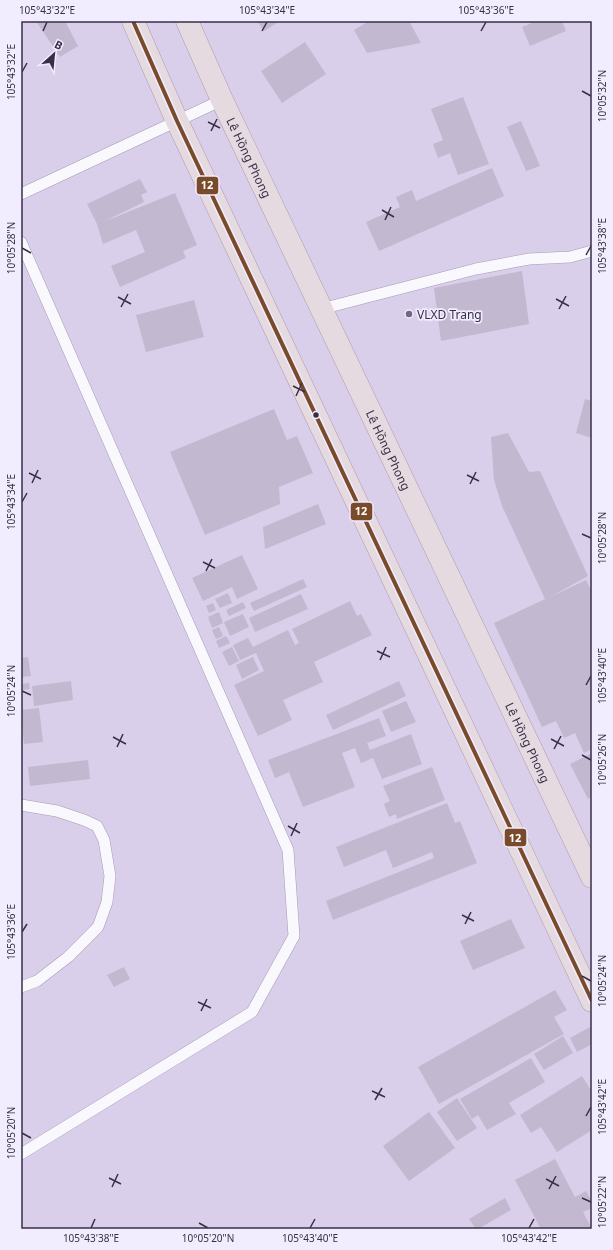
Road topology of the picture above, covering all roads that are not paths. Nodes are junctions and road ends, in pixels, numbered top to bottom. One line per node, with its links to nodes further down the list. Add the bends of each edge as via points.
1 (133, 21): 4 (highway)
2 (187, 21): 3 (highway, Lê Hồng Phong)
3 (222, 100): 4 (lane); 8 (highway, Lê Hồng Phong)
4 (177, 121): 5 (lane); 12 (highway)
5 (21, 194)
6 (21, 242): 13 (lane, via 288,850 294,936 252,1012)
7 (592, 251): 8 (lane, via 570,257 529,259 476,269)
8 (322, 309): 10 (highway, Lê Hồng Phong)
9 (21, 805): 11 (lane, via 57,811 97,826 104,840 110,876 107,902 98,927 68,957 37,981)
10 (592, 878)
11 (21, 986)
12 (592, 1000)
13 (21, 1154)

